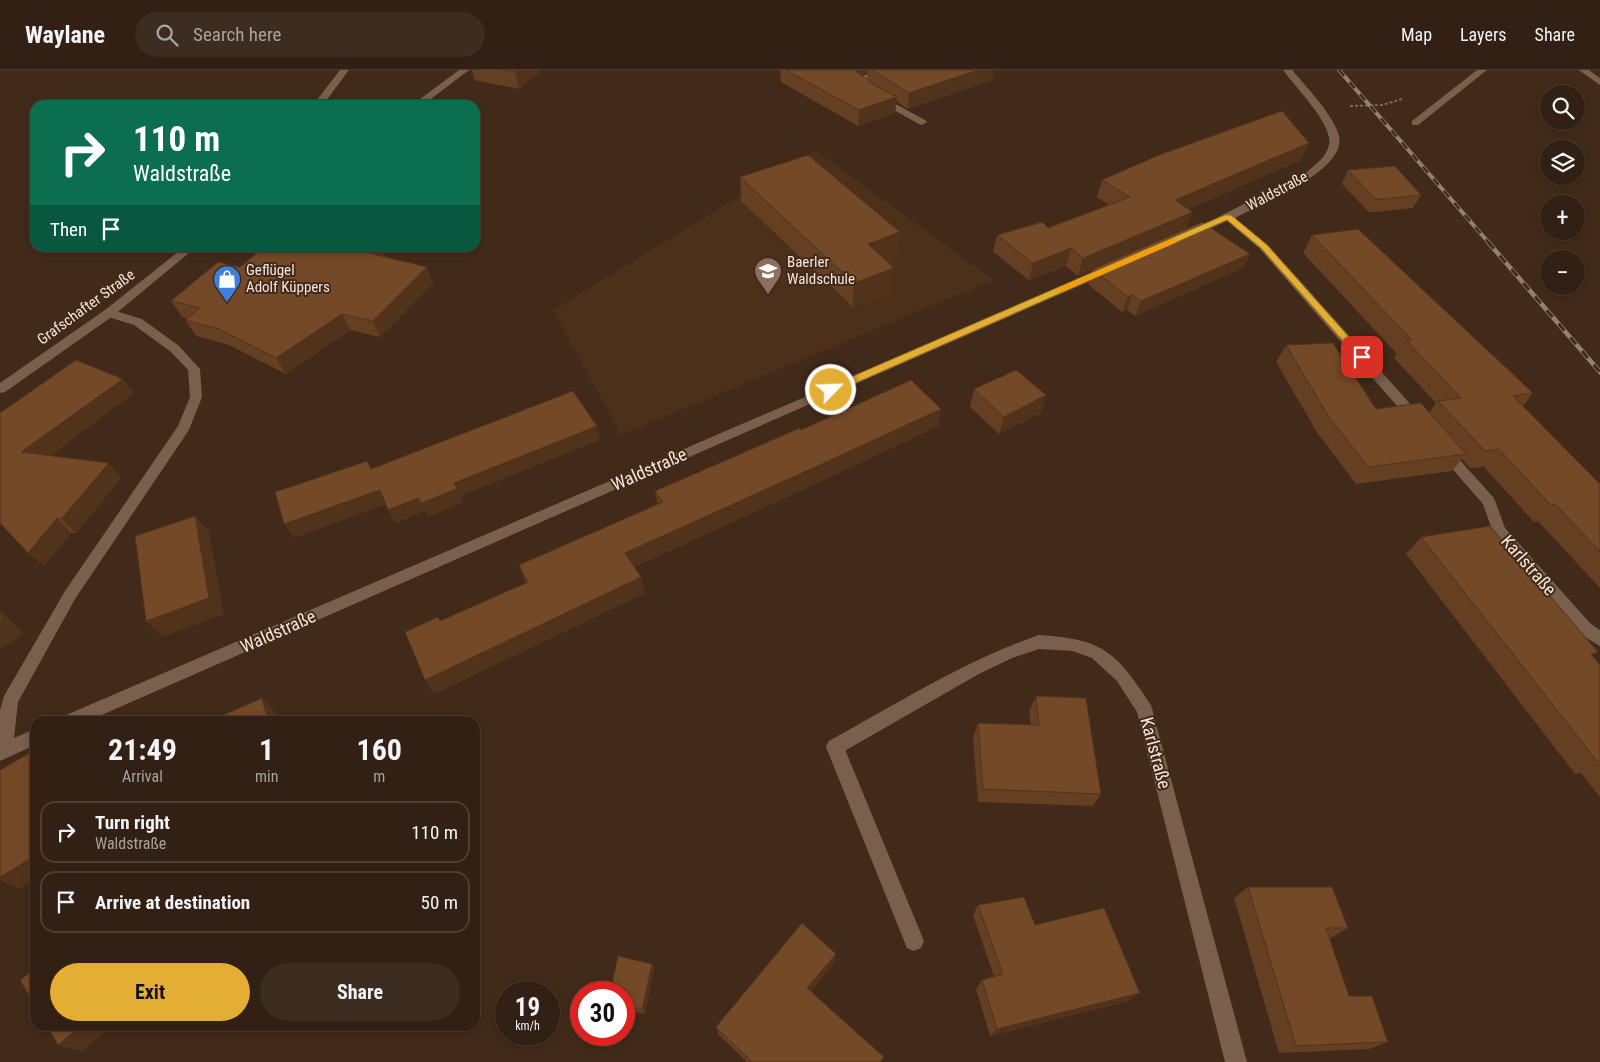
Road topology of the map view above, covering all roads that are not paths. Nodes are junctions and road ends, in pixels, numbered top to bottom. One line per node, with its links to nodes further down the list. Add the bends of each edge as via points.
1 (345, 70): 10 (street)
2 (465, 70): 11 (street)
3 (888, 70): 9 (street)
4 (1287, 70): 14 (street, Waldstraße, via 1319,108 1334,135 1334,145 1326,161 1311,174)
5 (1483, 70): 13 (street, via 1463,81 1436,108)
6 (1583, 70): 8 (street)
7 (836, 72): 9 (street)
8 (1600, 82)
9 (863, 86): 12 (street)
10 (322, 100)
11 (425, 100)
12 (922, 122)
13 (1415, 123)
14 (1228, 217): 15 (street, Waldstraße); 20 (street, Waldstraße, via 1264,247)
15 (1174, 240)
16 (185, 252): 18 (street, Grafschafter Straße)
17 (1120, 264): 22 (street, Waldstraße)
18 (109, 313): 19 (street, Grafschafter Straße); 24 (street, via 138,322 175,349 194,369 196,396 184,427 70,594 10,701)
19 (0, 389)
20 (1450, 458): 21 (street, Karlstraße, via 1489,502 1499,531 1584,628)
21 (1600, 639)
22 (81, 716)
23 (30, 738): 24 (street)
24 (4, 751)
25 (914, 942): 26 (street, Karlstraße, via 835,747 1007,652 1039,642 1072,644 1098,654 1123,676 1145,710)
26 (1236, 1062)

